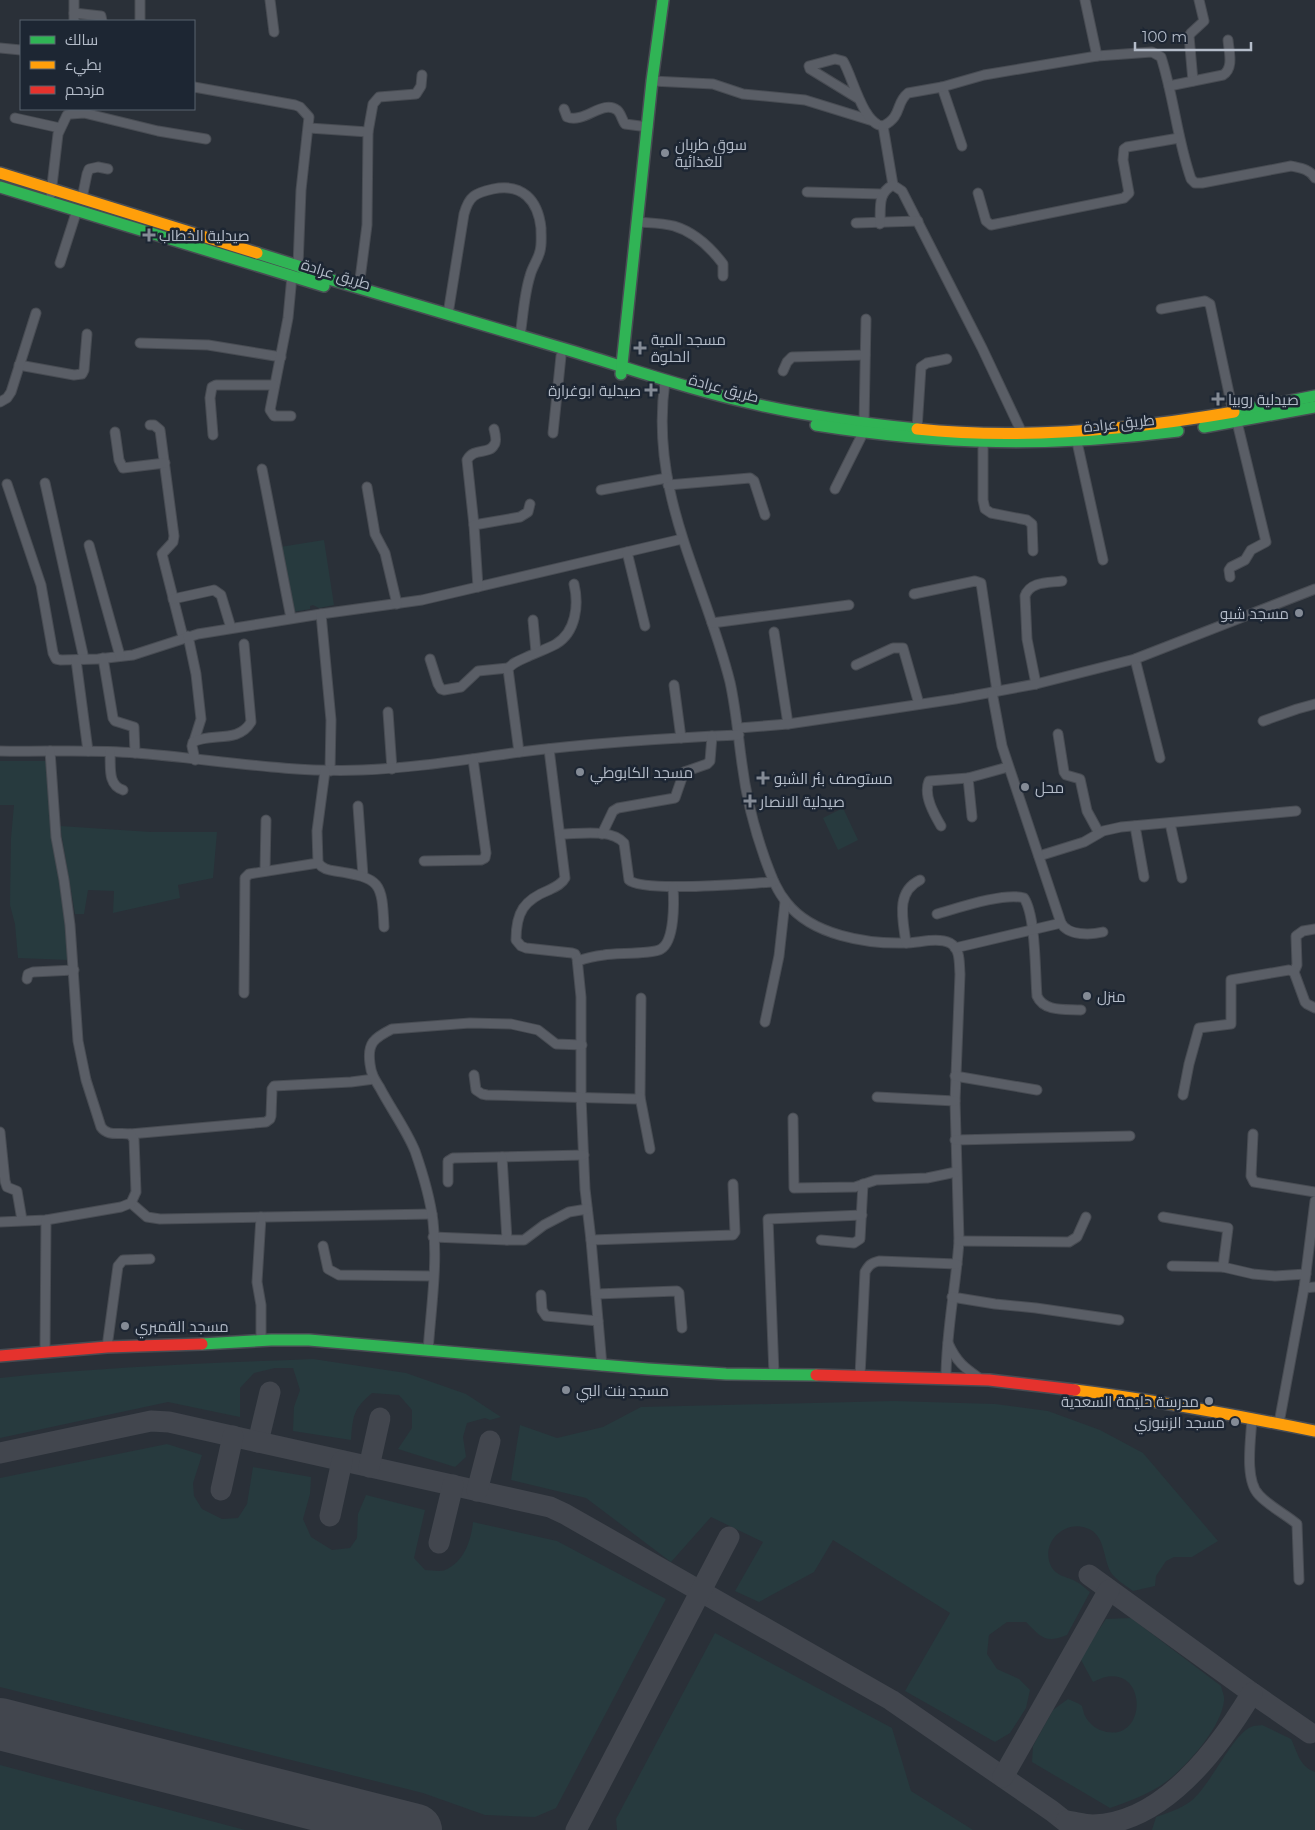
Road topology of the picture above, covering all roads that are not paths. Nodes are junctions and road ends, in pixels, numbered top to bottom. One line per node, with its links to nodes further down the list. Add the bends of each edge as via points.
1 (74, 0): 7 (street)
2 (140, 0): 9 (street)
3 (270, 0): 10 (street)
4 (663, 0): 16 (main road)
5 (1085, 0): 14 (street)
6 (1199, 0): 17 (street, via 1204,21 1189,36)
7 (74, 17): 8 (street, via 101,16)
8 (102, 20)
9 (140, 20)
10 (274, 32)
11 (1228, 40): 17 (street, via 1229,70 1223,75)
12 (0, 48): 13 (street)
13 (20, 50)
14 (1097, 56): 18 (street, via 1158,54); 20 (street, via 984,75)
15 (422, 75): 29 (street, via 420,89 413,95 376,99)
16 (652, 81): 24 (street, via 713,84 743,94 805,100); 26 (main road)
17 (1193, 81): 18 (street)
18 (1169, 86): 30 (street)
19 (195, 87): 28 (street, via 300,107 309,117)
20 (942, 87): 25 (street, via 908,93 894,118); 32 (street)
21 (859, 99): 21 (street, via 843,61 835,59 809,66); 24 (street)
22 (564, 109): 26 (street, via 567,116 574,119 601,108 614,108 625,124)
23 (15, 118): 27 (street)
24 (873, 121): 25 (street)
25 (883, 126): 37 (street)
26 (648, 127): 47 (main road)
27 (60, 128): 31 (street, via 67,116 84,113); 39 (street)
28 (308, 128): 29 (street); 52 (street)
29 (368, 132): 54 (street, via 367,225)
30 (1179, 138): 35 (street, via 1195,183 1291,166 1304,168); 41 (street, via 1124,149 1129,193 1124,198 991,225 986,221)
31 (206, 139)
32 (962, 146)
33 (108, 169): 44 (street, via 90,169)
34 (0, 173): 36 (main road)
35 (1315, 178)
36 (31, 182): 39 (main road); 43 (main road)
37 (893, 185): 42 (street); 48 (street, via 902,191)
38 (0, 187): 43 (main road, طريق عرادة)
39 (52, 188): 44 (main road); 45 (street)
40 (807, 192): 42 (street)
41 (978, 193)
42 (881, 194): 50 (street)
43 (28, 195): 45 (main road, طريق عرادة)
44 (82, 198): 52 (main road)
45 (49, 202): 46 (main road, طريق عرادة)
46 (77, 210): 51 (street); 52 (main road, طريق عرادة)
47 (638, 222): 53 (street, via 671,225 692,235 723,264); 67 (main road)
48 (918, 222): 50 (street); 82 (street)
49 (856, 223): 50 (street)
50 (880, 224)
51 (60, 263)
52 (295, 271): 54 (main road, طريق عرادة); 63 (main road, طريق عرادة, via 493,337); 64 (street)
53 (723, 276)
54 (359, 287): 57 (main road, طريق عرادة)
55 (1161, 309): 75 (street, via 1205,301 1210,304)
56 (36, 313): 66 (street)
57 (448, 314): 60 (main road, طريق عرادة); 60 (street, via 469,200 475,194 493,189 519,190 536,207 541,239 540,253 530,275)
58 (866, 319): 62 (street)
59 (87, 334): 66 (street, via 82,374)
60 (520, 336): 67 (main road, طريق عرادة)
61 (140, 343): 64 (street, via 208,345)
62 (865, 355): 68 (street, via 792,357); 77 (street)
63 (561, 356): 67 (main road, طريق عرادة); 81 (street)
64 (281, 357): 69 (street)
65 (947, 359): 79 (street, via 921,367)
66 (19, 366): 72 (street, via 11,392)
67 (622, 370): 70 (main road, طريق عرادة)
68 (783, 371)
69 (274, 384): 74 (street, via 272,414); 83 (street, via 212,387)
70 (665, 384): 77 (main road, طريق عرادة, via 738,409 813,424); 88 (street, via 663,452)
71 (1315, 396): 75 (main road, طريق عرادة)
72 (0, 402)
73 (1315, 407): 75 (main road, طريق عرادة)
74 (291, 416)
75 (1235, 417): 82 (main road, طريق عرادة, via 1076,432); 84 (main road, طريق عرادة, via 1144,436); 102 (street, via 1266,542 1251,550 1246,560 1232,567)
76 (150, 425): 86 (street, via 160,430)
77 (863, 428): 79 (main road, طريق عرادة); 85 (main road, طريق عرادة, via 932,440); 92 (street)
78 (494, 429): 96 (street, via 494,447 474,452 467,460)
79 (916, 429): 82 (main road, طريق عرادة)
80 (115, 432): 86 (street, via 123,468)
81 (553, 433)
82 (1022, 433)
83 (213, 435)
84 (1077, 442): 85 (main road, طريق عرادة); 101 (street)
85 (982, 443): 99 (street, via 986,509 991,513 1028,520 1032,524)
86 (164, 463): 108 (street, via 174,536 162,554)
87 (262, 469): 112 (street)
88 (667, 482): 93 (street); 95 (street, via 750,478 754,481); 97 (street)
89 (7, 484): 124 (street, via 41,585 54,656 58,660)
90 (45, 484): 124 (street)
91 (367, 487): 109 (street, via 375,534 386,553)
92 (835, 489)
93 (601, 490)
94 (530, 504): 96 (street, via 528,512 520,517)
95 (765, 515)
96 (474, 525): 105 (street)
97 (682, 539): 100 (street); 114 (street)
98 (89, 545): 121 (street)
99 (1033, 551)
100 (626, 552): 105 (street); 115 (street)
101 (1103, 560)
102 (1230, 578)
103 (1062, 581): 128 (street, via 1034,585 1025,596 1027,639)
104 (574, 584): 120 (street, via 575,616 568,634 556,644)
105 (478, 587): 109 (street)
106 (1315, 589): 125 (street)
107 (914, 594): 130 (street, via 975,581 982,583)
108 (173, 598): 116 (street, via 214,590 218,592); 118 (street)
109 (397, 604): 111 (street)
110 (849, 604): 114 (street)
111 (321, 614): 112 (street); 153 (street, via 330,703)
112 (291, 618): 116 (street)
113 (533, 620): 120 (street)
114 (712, 623): 136 (street, via 729,680)
115 (645, 626)
116 (231, 628): 118 (street)
117 (774, 632): 135 (street)
118 (185, 637): 121 (street); 140 (street, via 196,674 201,719)
119 (244, 644): 140 (street, via 251,722 233,736)
120 (536, 652): 127 (street)
121 (120, 656): 122 (street)
122 (103, 658): 124 (street); 147 (street, via 113,718 134,727)
123 (430, 659): 127 (street, via 438,684 444,690 461,687 478,671)
124 (80, 660): 144 (street)
125 (1135, 660): 128 (street); 148 (street)
126 (856, 665): 131 (street, via 893,648 903,648)
127 (508, 668): 146 (street)
128 (1036, 684): 130 (street)
129 (674, 686): 139 (street)
130 (995, 691): 131 (street); 151 (street)
131 (919, 704): 135 (street)
132 (1314, 708): 134 (street, via 1297,709)
133 (388, 712): 152 (street)
134 (1263, 721)
135 (788, 724): 136 (street)
136 (739, 731): 138 (street); 174 (street, via 753,822)
137 (1058, 734): 163 (street, via 1064,772 1080,779 1087,811)
138 (712, 736): 139 (street); 165 (street, via 710,761 684,772 675,798 618,808)
139 (681, 738): 141 (street)
140 (194, 741): 150 (street)
141 (549, 749): 146 (street); 164 (street)
142 (0, 751): 143 (street)
143 (50, 751): 144 (street); 186 (street, via 56,837)
144 (88, 751): 145 (street)
145 (110, 752): 147 (street); 155 (street, via 112,782)
146 (520, 752): 149 (street)
147 (135, 753): 150 (street)
148 (1160, 758)
149 (473, 759): 152 (street); 167 (street, via 486,853 484,858)
150 (195, 760): 153 (street)
151 (1008, 767): 154 (street); 166 (street)
152 (392, 769): 153 (street)
153 (328, 771): 168 (street, via 317,831)
154 (968, 778): 158 (street); 161 (street, via 928,783 932,808)
155 (124, 790)
156 (358, 806): 170 (street)
157 (1296, 811): 160 (street)
158 (972, 817)
159 (266, 820): 169 (street)
160 (1170, 823): 162 (street); 172 (street)
161 (941, 826)
162 (1135, 826): 163 (street); 171 (street)
163 (1099, 833): 166 (street, via 1084,842)
164 (560, 834): 165 (street); 185 (street, via 564,881 525,903 516,940 526,948 575,954)
165 (602, 834): 175 (street, via 615,835 624,843 632,883)
166 (1039, 856): 178 (street)
167 (424, 861)
168 (318, 863): 169 (street); 170 (street, via 324,869)
169 (265, 871): 189 (street, via 250,874 244,882)
170 (363, 876): 179 (street, via 375,883 382,893)
171 (1144, 877)
172 (1182, 878)
173 (920, 880): 183 (street, via 907,888 904,898)
174 (774, 882): 175 (street); 176 (street)
175 (673, 887): 185 (street, via 671,928 662,949 602,955)
176 (785, 902): 183 (street, via 800,917 833,933 872,942); 193 (street, via 779,956)
177 (937, 914): 181 (street, via 1016,896 1024,898 1027,903)
178 (1061, 923): 181 (street); 182 (street, via 1068,930 1086,934)
179 (384, 927)
180 (1315, 929): 187 (street, via 1296,936 1297,965)
181 (1032, 930): 184 (street); 192 (street, via 1039,1001 1049,1008)
182 (1103, 932)
183 (906, 943): 184 (street, via 941,942 950,943)
184 (955, 948): 196 (street, via 960,974)
185 (578, 961): 194 (street)
186 (74, 970): 188 (street, via 33,972); 206 (street, via 78,1041 101,1127 109,1133)
187 (1294, 972): 191 (street, via 1305,1002); 199 (street, via 1289,970 1231,980 1231,1024 1199,1028)
188 (26, 979)
189 (244, 994)
190 (641, 998): 201 (street)
191 (1315, 1008)
192 (1080, 1010)
193 (765, 1022)
194 (582, 1044): 197 (street, via 556,1044 538,1030 511,1024 470,1023 392,1029 371,1044 370,1064); 200 (street)
195 (474, 1075): 200 (street, via 476,1090 482,1094)
196 (956, 1076): 198 (street); 203 (street)
197 (374, 1079): 206 (street, via 274,1086 271,1116 266,1122); 221 (street, via 414,1150)
198 (1037, 1090)
199 (1184, 1095)
200 (581, 1097): 201 (street); 211 (street)
201 (640, 1097): 210 (street)
202 (877, 1097): 203 (street)
203 (955, 1101): 209 (street)
204 (793, 1118): 216 (street, via 794,1188 855,1187)
205 (0, 1132): 226 (street, via 5,1181 7,1187 17,1191)
206 (130, 1134): 219 (street, via 136,1152 136,1192)
207 (1252, 1134): 217 (street, via 1251,1176 1254,1182)
208 (1130, 1136): 209 (street)
209 (955, 1140): 213 (street)
210 (650, 1149)
211 (584, 1155): 212 (street); 220 (street)
212 (502, 1157): 214 (street, via 449,1160); 230 (street)
213 (956, 1172): 216 (street); 233 (street)
214 (448, 1182)
215 (733, 1184): 231 (street, via 733,1235)
216 (863, 1184): 222 (street)
217 (1315, 1192)
218 (1315, 1201): 239 (street)
219 (132, 1203): 223 (street, via 147,1217 160,1219); 227 (street)
220 (587, 1208): 230 (street, via 569,1212 524,1240); 231 (street)
221 (432, 1214): 223 (street); 229 (street)
222 (862, 1215): 232 (street, via 860,1240 857,1242); 256 (street, via 768,1219)
223 (261, 1217): 249 (street, via 257,1282)
224 (1086, 1217): 233 (street, via 1077,1237 1069,1242)
225 (1163, 1217): 238 (street, via 1228,1228)
226 (22, 1220): 227 (street); 228 (street)
227 (46, 1220): 252 (street)
228 (0, 1222)
229 (433, 1237): 230 (street); 240 (street)
230 (507, 1240)
231 (591, 1240): 243 (street)
232 (820, 1240)
233 (958, 1241): 236 (street)
234 (323, 1246): 240 (street, via 328,1269 339,1275)
235 (150, 1259): 251 (street, via 123,1260 118,1266)
236 (957, 1264): 245 (street); 257 (street, via 879,1262 868,1266 865,1272)
237 (1172, 1266): 238 (street)
238 (1223, 1267): 239 (street, via 1275,1276)
239 (1306, 1274): 242 (street)
240 (434, 1276): 253 (street)
241 (1315, 1287): 242 (street)
242 (1304, 1288): 261 (street)
243 (596, 1294): 247 (street); 248 (street, via 677,1291)
244 (541, 1295): 247 (street, via 542,1310 546,1316)
245 (952, 1296): 246 (street); 250 (street)
246 (1119, 1320)
247 (598, 1321): 255 (street)
248 (682, 1328)
249 (262, 1340): 251 (main road); 253 (main road, via 309,1340)
250 (947, 1341): 258 (street); 259 (street, via 963,1367)
251 (107, 1347): 252 (main road)
252 (45, 1351): 254 (main road)
253 (428, 1351): 255 (main road)
254 (0, 1356)
255 (602, 1366): 256 (main road)
256 (774, 1374): 257 (main road)
257 (860, 1376): 258 (main road)
258 (946, 1378): 259 (main road)
259 (982, 1380): 260 (main road, via 1114,1395)
260 (1252, 1418): 261 (main road); 263 (street, via 1251,1482 1259,1495 1297,1524)
261 (1279, 1423): 262 (main road)
262 (1315, 1432)
263 (1299, 1580)

